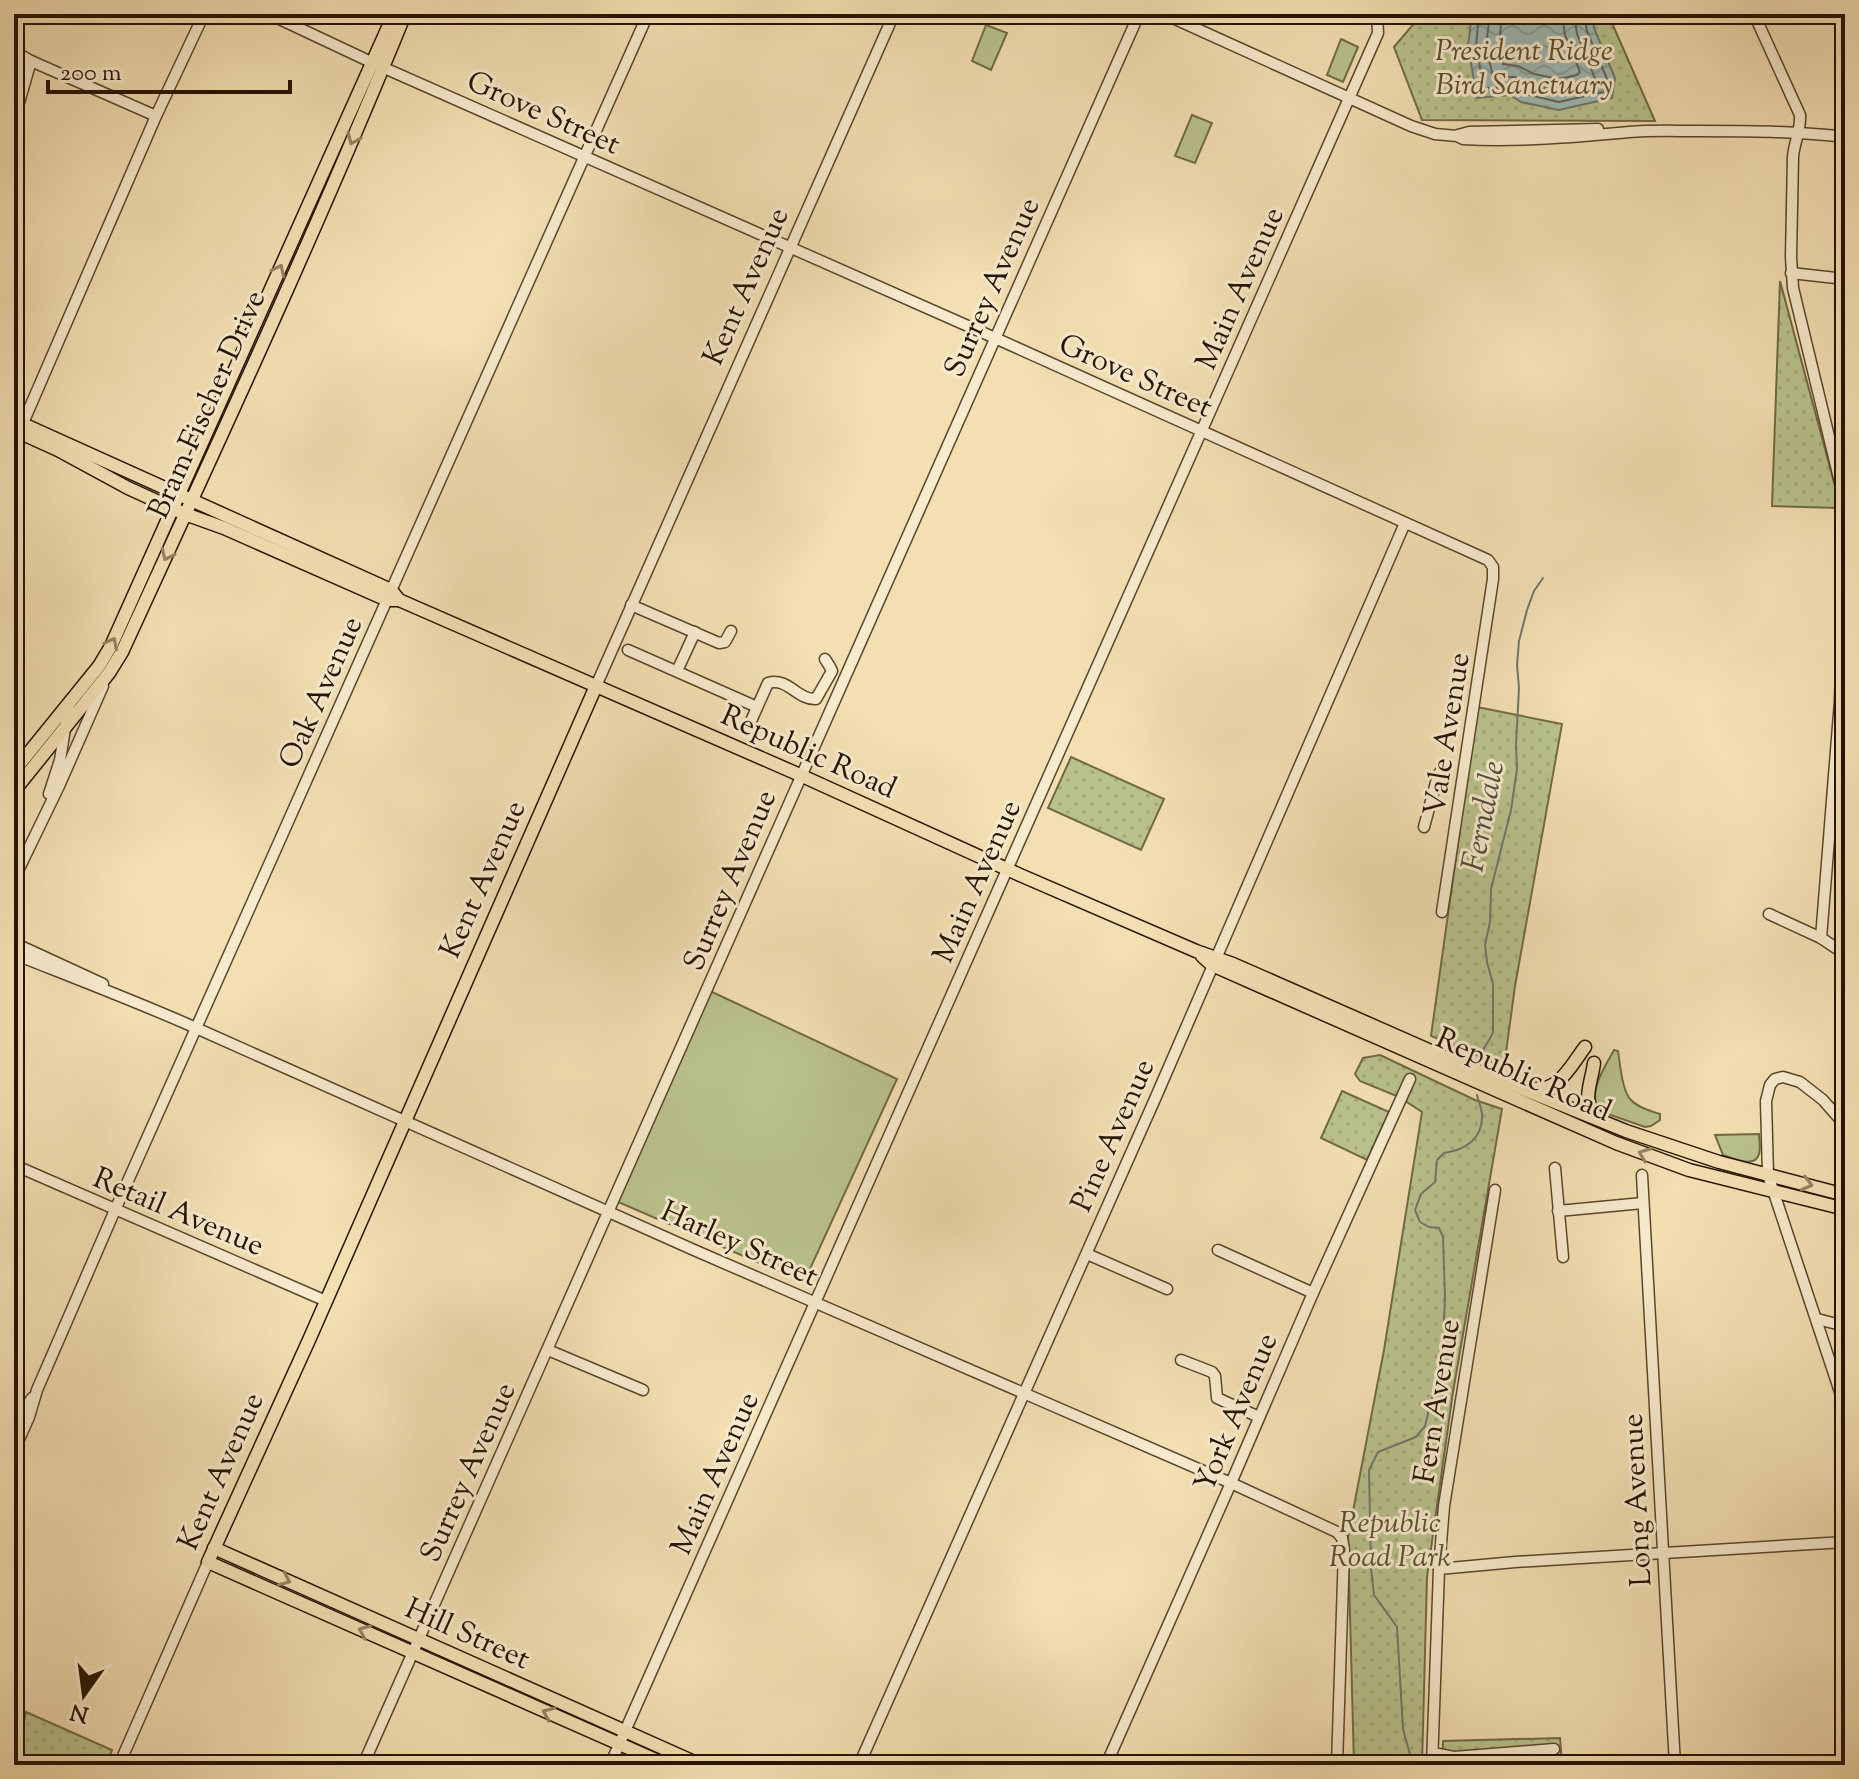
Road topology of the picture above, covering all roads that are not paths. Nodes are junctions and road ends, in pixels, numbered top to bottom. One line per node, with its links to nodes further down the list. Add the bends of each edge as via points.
1 (204, 14): 15 (street)
2 (394, 14): 13 (main road, Bram Fischer Drive)
3 (405, 14): 13 (main road, Bram Fischer Drive)
4 (648, 14): 19 (street, Oak Avenue)
5 (894, 14): 20 (street, Kent Avenue)
6 (1139, 14): 23 (street, Surrey Avenue)
7 (1164, 14): 14 (street)
8 (1377, 14): 14 (street, Main Avenue, via 1378,33)
9 (1754, 14): 17 (street, via 1798,111)
10 (273, 16): 13 (street, Grove Street)
11 (14, 51): 12 (street)
12 (31, 61): 15 (street); 16 (street)
13 (378, 65): 19 (street, Grove Street); 26 (main road, Bram Fischer Drive, one-way to 13); 27 (main road, Bram Fischer Drive, one-way to 27, via 293,276)
14 (1350, 98): 17 (street, via 1425,131 1457,136 1609,129); 25 (street, Main Avenue)
15 (156, 116): 24 (street)
16 (14, 120)
17 (1799, 131): 18 (street); 21 (street, via 1793,157)
18 (1845, 137)
19 (584, 155): 20 (street, Grove Street); 34 (street, Oak Avenue)
20 (791, 247): 23 (street, Grove Street); 35 (street, Kent Avenue)
21 (1791, 273): 22 (street); 28 (street)
22 (1845, 279)
23 (995, 338): 25 (street, Grove Street); 49 (street, Surrey Avenue)
24 (18, 426): 26 (main road, Republic Road); 29 (main road, Republic Road)
25 (1202, 431): 31 (street, Grove Street); 53 (street, Main Avenue)
26 (178, 494): 27 (main road, Republic Road); 29 (main road, Bram Fischer Drive)
27 (191, 500): 30 (main road, Bram Fischer Drive); 34 (main road, Republic Road)
28 (1845, 503)
29 (172, 508): 30 (main road, Republic Road); 43 (main road, Bram Fischer Drive, one-way to 29, via 111,646)
30 (185, 514): 34 (main road, Republic Road); 41 (main road, Bram Fischer Drive, one-way to 41)
31 (1405, 523): 33 (street, Grove Street); 61 (street, Pine Avenue)
32 (1845, 545): 57 (street, via 1840,701)
33 (1491, 563): 47 (street, Vale Avenue, via 1493,579)
34 (392, 597): 42 (main road, Republic Road); 63 (street, Oak Avenue)
35 (631, 605): 37 (street); 42 (street, Kent Avenue)
36 (731, 631): 37 (street, via 723,643)
37 (695, 632): 40 (street)
38 (628, 650): 40 (street)
39 (825, 659): 44 (street, via 832,671 816,699 771,681)
40 (677, 671): 44 (street)
41 (109, 673): 45 (main road, Bram Fischer Drive); 51 (street)
42 (596, 686): 49 (main road, Republic Road); 68 (main road, Kent Avenue)
43 (69, 704): 45 (street); 48 (main road, Bram Fischer Drive)
44 (757, 707): 46 (street)
45 (67, 723): 50 (main road, Bram Fischer Drive); 51 (street)
46 (747, 730)
47 (1455, 770): 52 (street, via 1443,768 1438,775); 55 (street, Vale Avenue)
48 (14, 771)
49 (800, 775): 53 (main road, Republic Road); 81 (street, Surrey Avenue)
50 (14, 791)
51 (38, 826): 54 (street)
52 (1424, 827)
53 (1007, 869): 61 (main road, Republic Road); 89 (street, Main Avenue)
54 (14, 879)
55 (1442, 912)
56 (1769, 914): 57 (street)
57 (1821, 938): 60 (street)
58 (14, 943): 62 (street, Harley Street)
59 (14, 954): 62 (street, Harley Street)
60 (1845, 954)
61 (1214, 961): 67 (main road, Republic Road); 76 (main road, Republic Road, one-way to 61, via 1689,1170 1616,1143); 84 (street, Pine Avenue)
62 (118, 994): 63 (street, Harley Street)
63 (198, 1029): 68 (street, Harley Street); 80 (street, Oak Avenue)
64 (1585, 1047): 67 (main road, via 1547,1089)
65 (1594, 1063): 69 (main road, via 1587,1098)
66 (1410, 1079): 87 (street, York Avenue)
67 (1503, 1082): 69 (main road, Republic Road)
68 (404, 1121): 81 (street, Harley Street); 88 (main road, Kent Avenue)
69 (1600, 1121): 74 (main road, Republic Road)
70 (1845, 1125): 74 (street, via 1800,1082 1775,1079 1767,1092)
71 (14, 1165): 80 (street, Retail Avenue)
72 (1555, 1168): 82 (street)
73 (1642, 1175): 78 (street, Long Avenue)
74 (1768, 1175): 76 (street); 77 (main road, Republic Road, one-way to 77)
75 (1495, 1190): 106 (street, Fern Avenue, via 1444,1506)
76 (1775, 1191): 79 (main road, Republic Road); 90 (street)
77 (1845, 1195)
78 (1643, 1203): 82 (street); 104 (street, Long Avenue)
79 (1845, 1209)
80 (115, 1210): 88 (street, Retail Avenue); 94 (street, Oak Avenue)
81 (609, 1211): 89 (street, Harley Street); 92 (street, Surrey Avenue)
82 (1558, 1211): 85 (street)
83 (1218, 1250): 87 (street)
84 (1087, 1254): 86 (street); 96 (street, Pine Avenue)
85 (1563, 1257)
86 (1167, 1289)
87 (1313, 1293): 98 (street, York Avenue)
88 (326, 1301): 103 (main road, Kent Avenue)
89 (816, 1303): 96 (street, Harley Street); 109 (street, Main Avenue)
90 (1817, 1319): 91 (street); 97 (street)
91 (1845, 1326)
92 (548, 1350): 95 (street); 107 (street, Surrey Avenue)
93 (1181, 1360): 98 (street, via 1212,1372 1217,1398)
94 (37, 1390): 99 (street, Oak Avenue); 100 (street, Oak Avenue)
95 (643, 1390)
96 (1023, 1393): 101 (street, Harley Street); 119 (street, Pine Avenue)
97 (1845, 1407)
98 (1259, 1417): 101 (street, York Avenue)
99 (14, 1427)
100 (14, 1451)
101 (1231, 1483): 120 (street, York Avenue); 121 (street, Harley Street, via 1342,1538)
102 (1845, 1542): 104 (street)
103 (214, 1548): 105 (main road, Kent Avenue); 107 (main road, Hill Street, one-way to 107)
104 (1663, 1552): 106 (street); 122 (street, Long Avenue)
105 (208, 1562): 108 (main road, Hill Street, one-way to 105); 114 (street, Kent Avenue)
106 (1439, 1569): 112 (street, Fern Avenue)
107 (419, 1640): 108 (street, Surrey Avenue); 109 (main road, Hill Street)
108 (413, 1653): 110 (main road, Hill Street, one-way to 108); 115 (street, Surrey Avenue)
109 (625, 1732): 110 (street, Main Avenue); 118 (main road, Hill Street)
110 (619, 1745): 116 (street, Main Avenue); 117 (main road, Hill Street)
111 (1554, 1749): 113 (street)
112 (1433, 1759): 113 (street)
113 (1485, 1760)
114 (119, 1765)
115 (363, 1765)
116 (610, 1765)
117 (667, 1765)
118 (701, 1765)
119 (859, 1765)
120 (1106, 1765)
121 (1337, 1765)
122 (1675, 1765)

